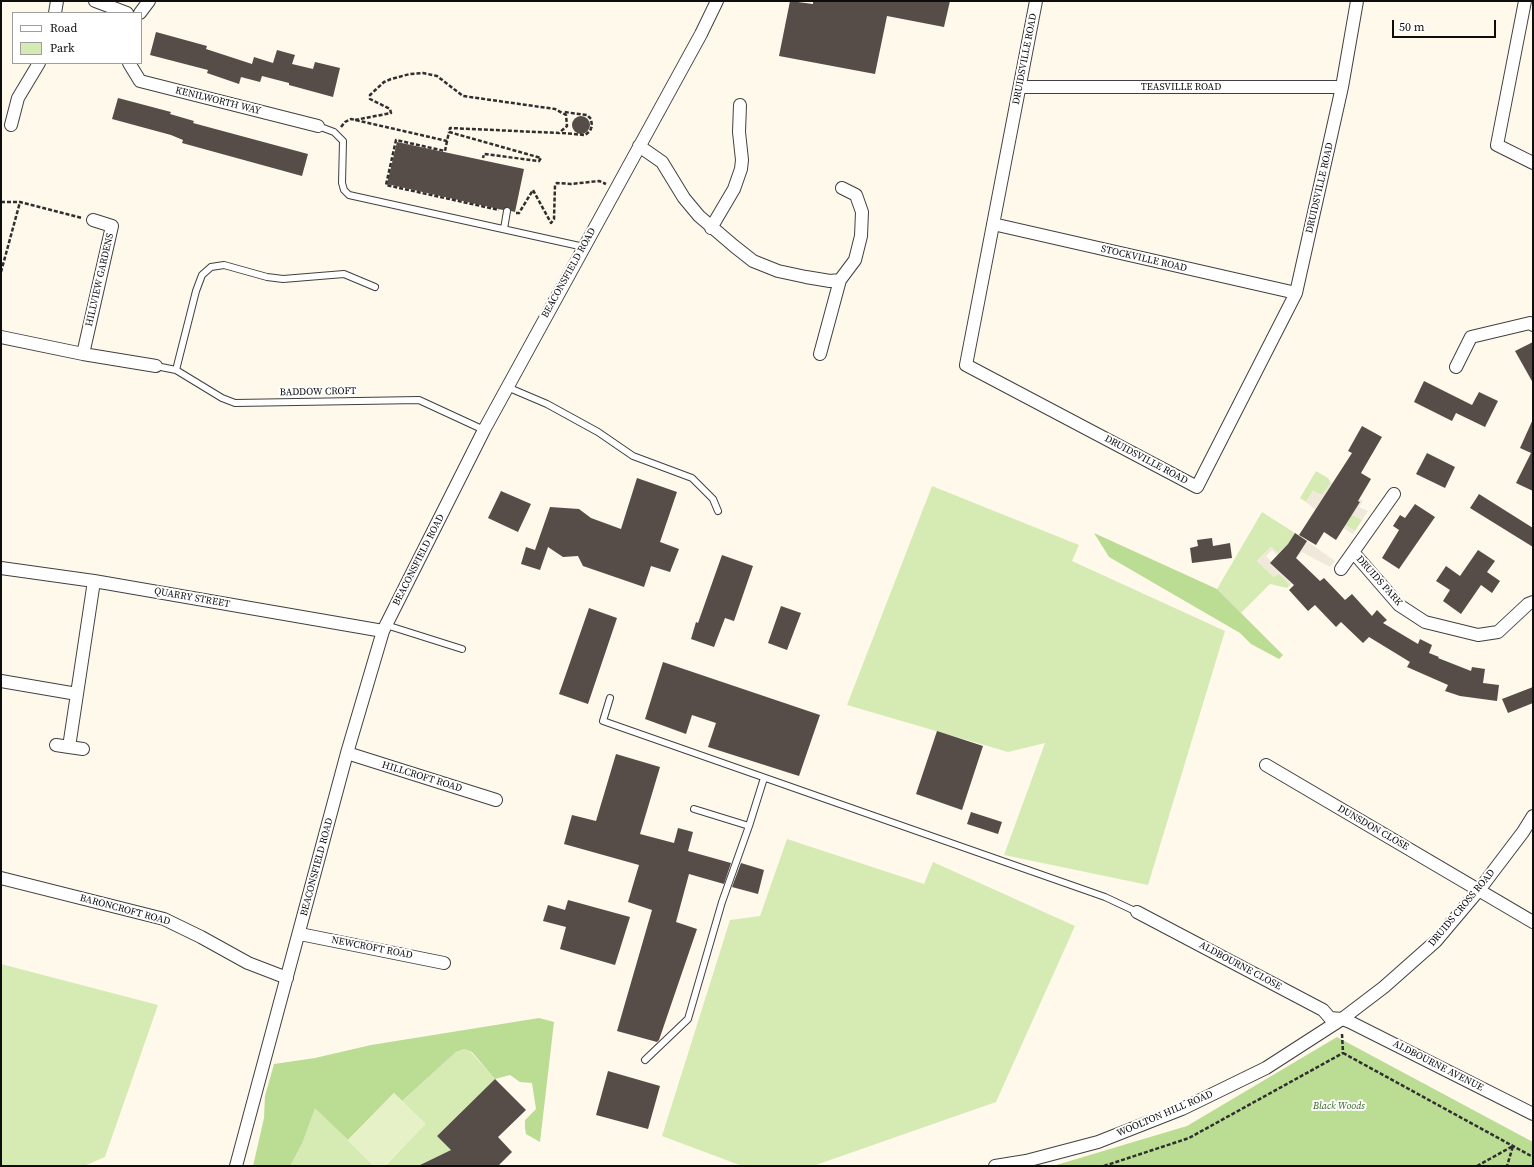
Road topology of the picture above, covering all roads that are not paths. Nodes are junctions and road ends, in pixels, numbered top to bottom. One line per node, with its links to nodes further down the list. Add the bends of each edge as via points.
1 (57, 1): 8 (street)
2 (94, 1): 9 (street)
3 (148, 1): 10 (street)
4 (717, 1): 18 (street, BEACONSFIELD ROAD)
5 (1036, 1): 13 (street, DRUIDSVILLE ROAD)
6 (1357, 1): 14 (street, DRUIDSVILLE ROAD)
7 (1525, 1): 19 (street, via 1497,145)
8 (55, 12)
9 (124, 12)
10 (141, 12)
11 (37, 64): 16 (street, via 18,98)
12 (129, 64): 17 (street, KENILWORTH WAY, via 140,81)
13 (1020, 87): 14 (street, TEASVILLE ROAD); 23 (street, DRUIDSVILLE ROAD)
14 (1342, 87): 29 (street, DRUIDSVILLE ROAD)
15 (740, 105): 24 (street, via 742,160 739,177)
16 (11, 125)
17 (318, 126): 25 (lane, via 338,135 344,145 342,187 349,195)
18 (638, 146): 24 (street, via 662,162 684,198); 26 (street, BEACONSFIELD ROAD)
19 (1533, 163)
20 (842, 188): 27 (street, via 856,196 862,212 856,260)
21 (507, 211): 25 (lane)
22 (93, 220): 32 (street, HILLVIEW GARDENS, via 112,226)
23 (992, 224): 29 (street, STOCKVILLE ROAD); 29 (street, DRUIDSVILLE ROAD, via 966,365 1197,487)
24 (711, 228): 27 (street, via 753,261 778,271 812,278)
25 (504, 229): 26 (lane)
26 (584, 247): 37 (street, BEACONSFIELD ROAD)
27 (840, 280): 33 (street)
28 (375, 287): 36 (lane, via 344,274 284,279 224,265 211,267 202,275 198,285)
29 (1296, 293)
30 (1533, 325): 35 (street, via 1530,323 1471,337)
31 (1, 337): 32 (street)
32 (83, 354): 34 (street)
33 (820, 354)
34 (156, 366): 36 (lane, BADDOW CROFT)
35 (1456, 367)
36 (176, 370): 38 (lane, BADDOW CROFT, via 235,403 419,400)
37 (507, 388): 38 (street, BEACONSFIELD ROAD); 40 (lane, via 560,410 633,456 692,478 713,498)
38 (484, 430): 46 (street, BEACONSFIELD ROAD)
39 (1394, 494): 41 (street, DRUIDS PARK)
40 (718, 511)
41 (1353, 552): 43 (street, DRUIDS PARK); 45 (street, DRUIDS PARK, via 1399,605 1425,622 1478,635 1498,632)
42 (1, 568): 44 (street, QUARRY STREET)
43 (1341, 569)
44 (94, 581): 46 (street, QUARRY STREET); 49 (street)
45 (1533, 602)
46 (384, 628): 47 (lane); 54 (street, BEACONSFIELD ROAD)
47 (462, 649)
48 (1, 681): 49 (street)
49 (77, 694): 52 (street)
50 (610, 698): 56 (lane, via 602,721)
51 (56, 745): 52 (street)
52 (69, 747): 53 (street)
53 (83, 749)
54 (347, 753): 57 (street, HILLCROFT ROAD); 65 (street, BEACONSFIELD ROAD)
55 (1266, 765): 62 (street, DUNSDON CLOSE)
56 (764, 778): 60 (lane); 63 (lane, via 1105,897)
57 (496, 800)
58 (694, 809): 60 (lane)
59 (1533, 816): 62 (street, DRUIDS CROSS ROAD)
60 (749, 826): 69 (lane, via 722,902 688,1019)
61 (1, 878): 67 (street, BARONCROFT ROAD, via 164,919 248,963)
62 (1479, 890): 64 (street, DUNSDON CLOSE); 68 (street, DRUIDS CROSS ROAD, via 1436,942)
63 (1137, 912): 68 (street, ALDBOURNE CLOSE, via 1323,1010 1330,1018)
64 (1533, 922)
65 (300, 934): 66 (street, NEWCROFT ROAD); 67 (street, BEACONSFIELD ROAD)
66 (444, 963)
67 (287, 978): 71 (street, BEACONSFIELD ROAD)
68 (1342, 1019): 70 (street, ALDBOURNE AVENUE); 72 (street, WOOLTON HILL ROAD, via 1266,1068 1182,1109 1098,1142 1026,1161)
69 (645, 1060)
70 (1533, 1114)
71 (236, 1166)
72 (995, 1166)

